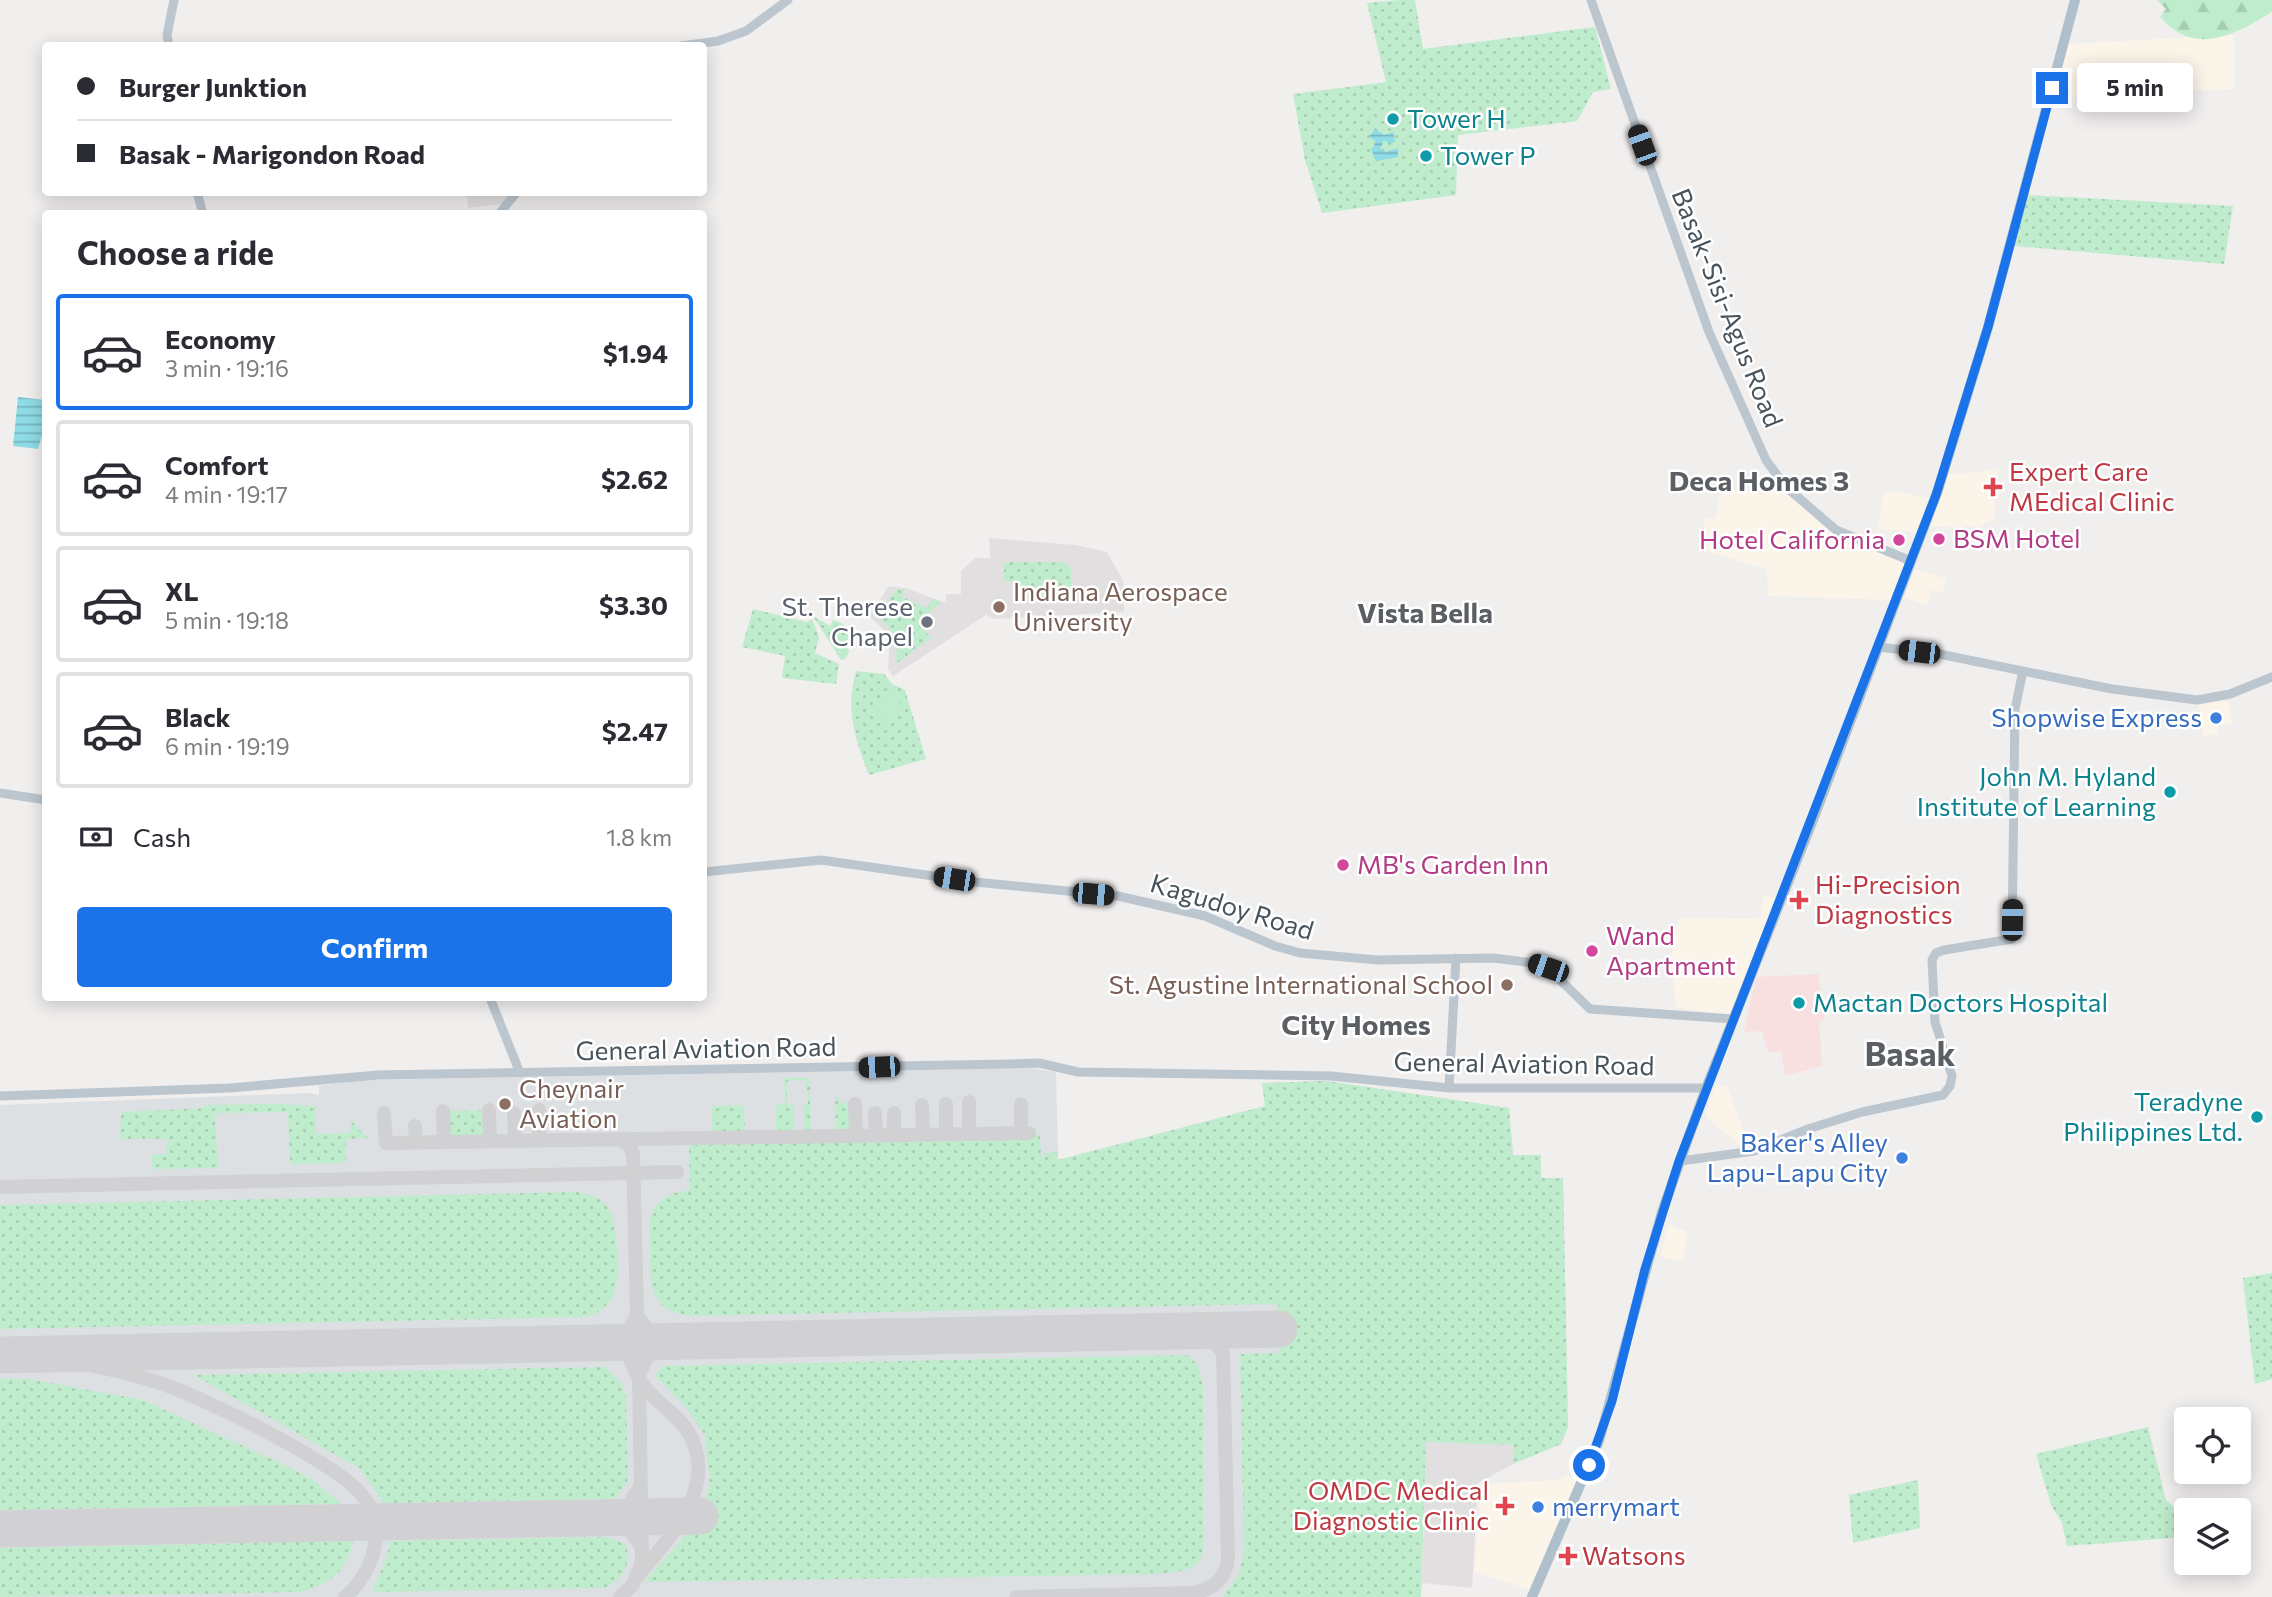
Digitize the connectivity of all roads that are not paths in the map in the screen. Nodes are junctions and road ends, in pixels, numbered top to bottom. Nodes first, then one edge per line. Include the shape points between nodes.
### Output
1 (174, 0) edge
2 (788, 0) edge
3 (1591, 0) edge
4 (2075, 0) edge
5 (168, 42) edge
6 (707, 42) edge
7 (514, 196) edge
8 (502, 210) edge
9 (1911, 561) junction
10 (1878, 647) junction
11 (2023, 671) junction
12 (2272, 677) edge
13 (0, 793) edge
14 (42, 799) edge
15 (707, 872) edge
16 (1456, 958) junction
17 (491, 1001) edge
18 (1732, 1019) junction
19 (520, 1073) junction
20 (1449, 1088) junction
21 (1706, 1088) junction
22 (0, 1097) edge
23 (1679, 1161) junction
24 (1532, 1597) edge

1 - 5 street
2 - 6 street via 746,31
3 - 9 street, Basak-Sisi-Agus Road via 1709,332 1766,460 1785,486 1836,530
4 - 9 main road via 1959,427
7 - 8 street
9 - 10 main road
10 - 11 street
10 - 18 main road
11 - 12 street via 2197,700 2230,694
11 - 23 street via 2015,709 2012,939 1944,950 1933,956 1935,1021 1952,1076 1950,1086 1943,1095 1863,1112 1754,1152
13 - 14 street
15 - 16 street, Kagudoy Road via 821,860 1118,896 1205,916 1300,953 1378,960
16 - 18 street, Kagudoy Road via 1505,959 1548,968 1590,1009
16 - 20 street
17 - 19 street
18 - 21 main road
19 - 20 street, General Aviation Road via 1039,1063 1078,1072 1331,1076
19 - 22 street, General Aviation Road via 378,1075 230,1088
20 - 21 street, General Aviation Road
21 - 23 main road
23 - 24 main road via 1599,1441

